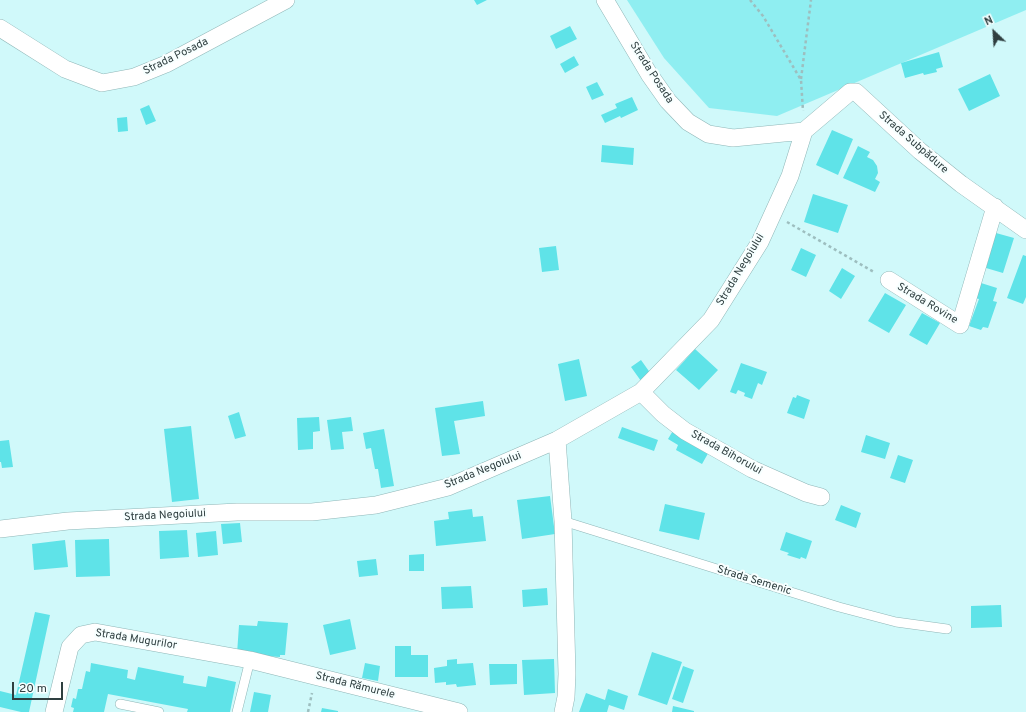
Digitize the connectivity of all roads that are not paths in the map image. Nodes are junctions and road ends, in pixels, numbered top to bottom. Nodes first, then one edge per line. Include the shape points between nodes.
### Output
1 (286, 0) edge
2 (605, 0) edge
3 (0, 28) edge
4 (804, 131) junction
5 (995, 207) junction
6 (1026, 230) edge
7 (889, 280) road end
8 (641, 392) junction
9 (557, 440) junction
10 (821, 497) dead end
11 (564, 521) junction
12 (0, 529) edge
13 (947, 629) dead end
14 (250, 660) junction
15 (120, 704) dead end
16 (54, 712) edge
17 (159, 712) edge
18 (237, 712) edge
19 (459, 712) edge
20 (563, 712) edge

1 - 3 street, Strada Posada via 166,64 134,77 102,83 65,70
2 - 4 street, Strada Posada via 668,102 688,122 708,134 733,138
4 - 5 street, Strada Subpădure via 850,92 856,92 920,151
4 - 8 street, Strada Negoiului via 790,176 760,242 711,320
5 - 6 street, Strada Subpădure
5 - 7 street, Strada Rovine via 960,325
8 - 9 street, Strada Negoiului
8 - 10 street, Strada Bihorului via 685,431 752,470
9 - 11 street
9 - 12 street, Strada Negoiului via 448,487 376,505 312,512 237,512 68,520
11 - 13 lane, Strada Semenic via 839,607 896,622
11 - 20 street via 567,674
14 - 16 street, Strada Mugurilor via 95,632 81,635 70,647
14 - 18 lane
14 - 19 street, Strada Rămurele
15 - 17 lane

